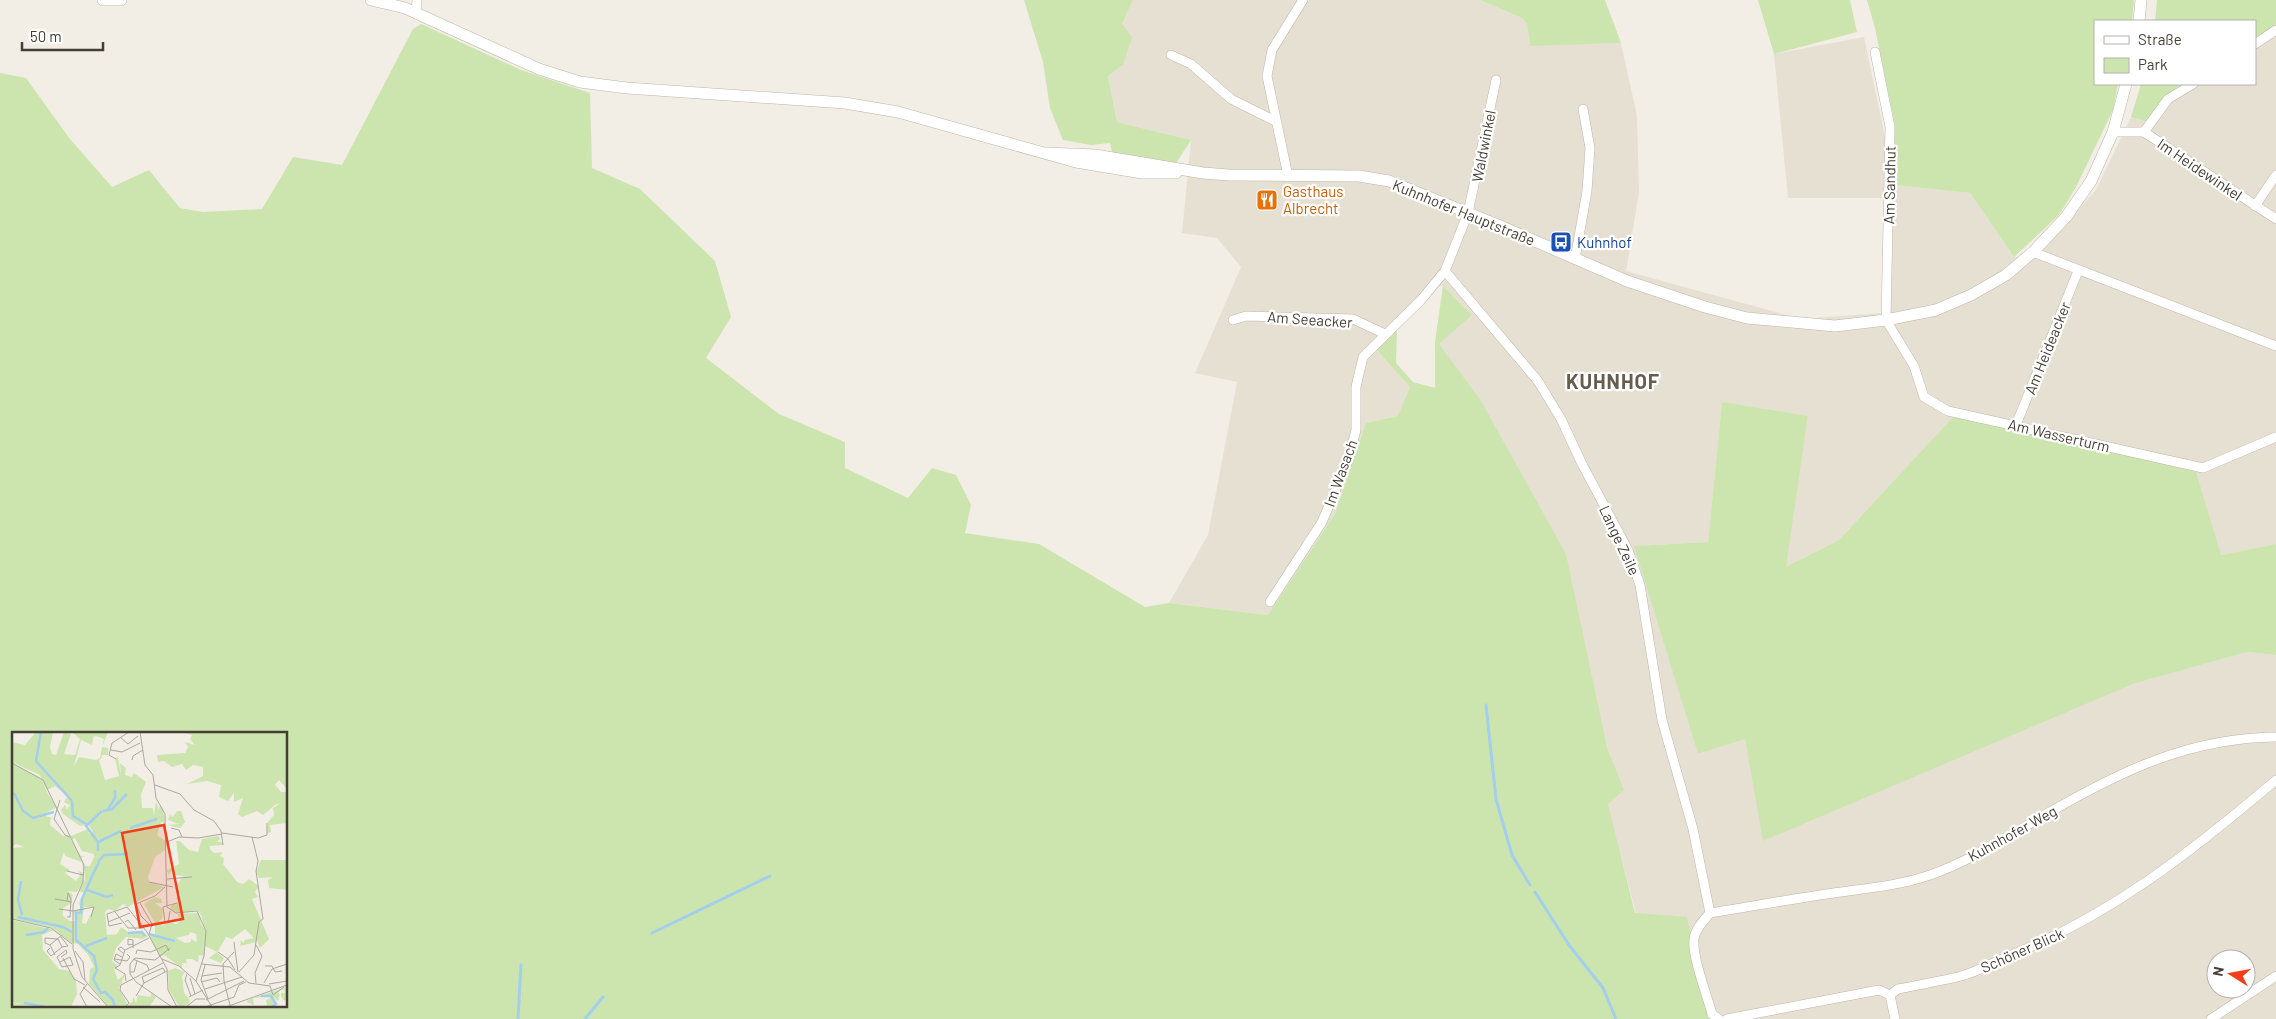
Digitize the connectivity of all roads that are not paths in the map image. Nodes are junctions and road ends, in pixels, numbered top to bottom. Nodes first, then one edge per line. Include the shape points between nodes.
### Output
1 (103, 0) edge
2 (121, 0) edge
3 (371, 0) edge
4 (417, 0) edge
5 (1302, 0) edge
6 (2141, 0) edge
7 (416, 12) junction
8 (2140, 20) edge
9 (2276, 30) edge
10 (2256, 43) edge
11 (1875, 52) dead end
12 (1171, 55) dead end
13 (1496, 80) dead end
14 (2126, 85) edge
15 (2191, 85) edge
16 (1582, 109) dead end
17 (1276, 121) junction
18 (2113, 132) junction
19 (2144, 132) junction
20 (1047, 153) junction
21 (1203, 173) junction
22 (2276, 175) edge
23 (1288, 176) junction
24 (2255, 206) junction
25 (1468, 213) junction
26 (2276, 219) edge
27 (2033, 252) junction
28 (1575, 259) junction
29 (1445, 271) junction
30 (2078, 271) junction
31 (1233, 320) dead end
32 (1886, 320) junction
33 (1385, 334) junction
34 (2276, 346) edge
35 (2016, 426) junction
36 (2276, 437) edge
37 (1270, 602) dead end
38 (2276, 737) edge
39 (2276, 780) edge
40 (1710, 913) junction
41 (2276, 976) edge
42 (1890, 994) junction
43 (1719, 1019) edge
44 (1727, 1019) edge
45 (1895, 1019) edge
46 (2210, 1019) edge

1 - 2 street
3 - 7 street
4 - 7 street
5 - 17 street via 1272,50 1267,76
6 - 8 street
7 - 20 street via 539,69 580,82 844,103 898,112
9 - 10 street
11 - 32 street, Am Sandhut via 1890,127
12 - 17 street via 1191,64 1231,99
13 - 25 street, Waldwinkel
14 - 18 street, Kuhnhofer Hauptstraße
15 - 19 street, Im Heidewinkel via 2168,99
16 - 28 street via 1590,148 1587,191
17 - 23 street
18 - 19 street, Im Heidewinkel
18 - 27 street, Kuhnhofer Hauptstraße via 2091,181 2066,217
19 - 24 street, Im Heidewinkel
20 - 21 street, Kuhnhofer Hauptstraße via 1118,158
20 - 21 street via 1076,162 1134,172
21 - 23 street, Kuhnhofer Hauptstraße
22 - 24 street, Im Heidewinkel
23 - 25 street, Kuhnhofer Hauptstraße via 1360,176 1390,181
24 - 26 street, Im Heidewinkel
25 - 28 street, Kuhnhofer Hauptstraße
25 - 29 street
27 - 30 street
27 - 32 street, Kuhnhofer Hauptstraße via 2006,275 1971,295 1936,310
28 - 32 street, Kuhnhofer Hauptstraße via 1627,282 1747,318 1835,326
29 - 33 street, Im Wasach via 1421,300
29 - 40 street, Lange Zeile via 1538,382 1561,419 1628,550 1640,585 1662,720 1693,829
30 - 34 street
30 - 35 street, Am Heideacker
31 - 33 street, Am Seeacker via 1246,316 1353,319
32 - 35 street, Am Wasserturm via 1914,366 1924,397 1948,411
33 - 37 street, Im Wasach via 1363,357 1356,387 1356,430 1348,461 1326,513
35 - 36 street, Am Wasserturm via 2203,468
38 - 40 street, Kuhnhofer Weg via 2247,737 2202,744 2160,757 2102,783 1981,853 1929,875 1873,889
39 - 42 street, Schöner Blick via 2199,845 2117,902 2019,953 1962,976 1898,989
40 - 43 street via 1694,937 1695,950 1712,1014
41 - 46 street
42 - 44 street, Schöner Blick via 1879,990
42 - 45 street

